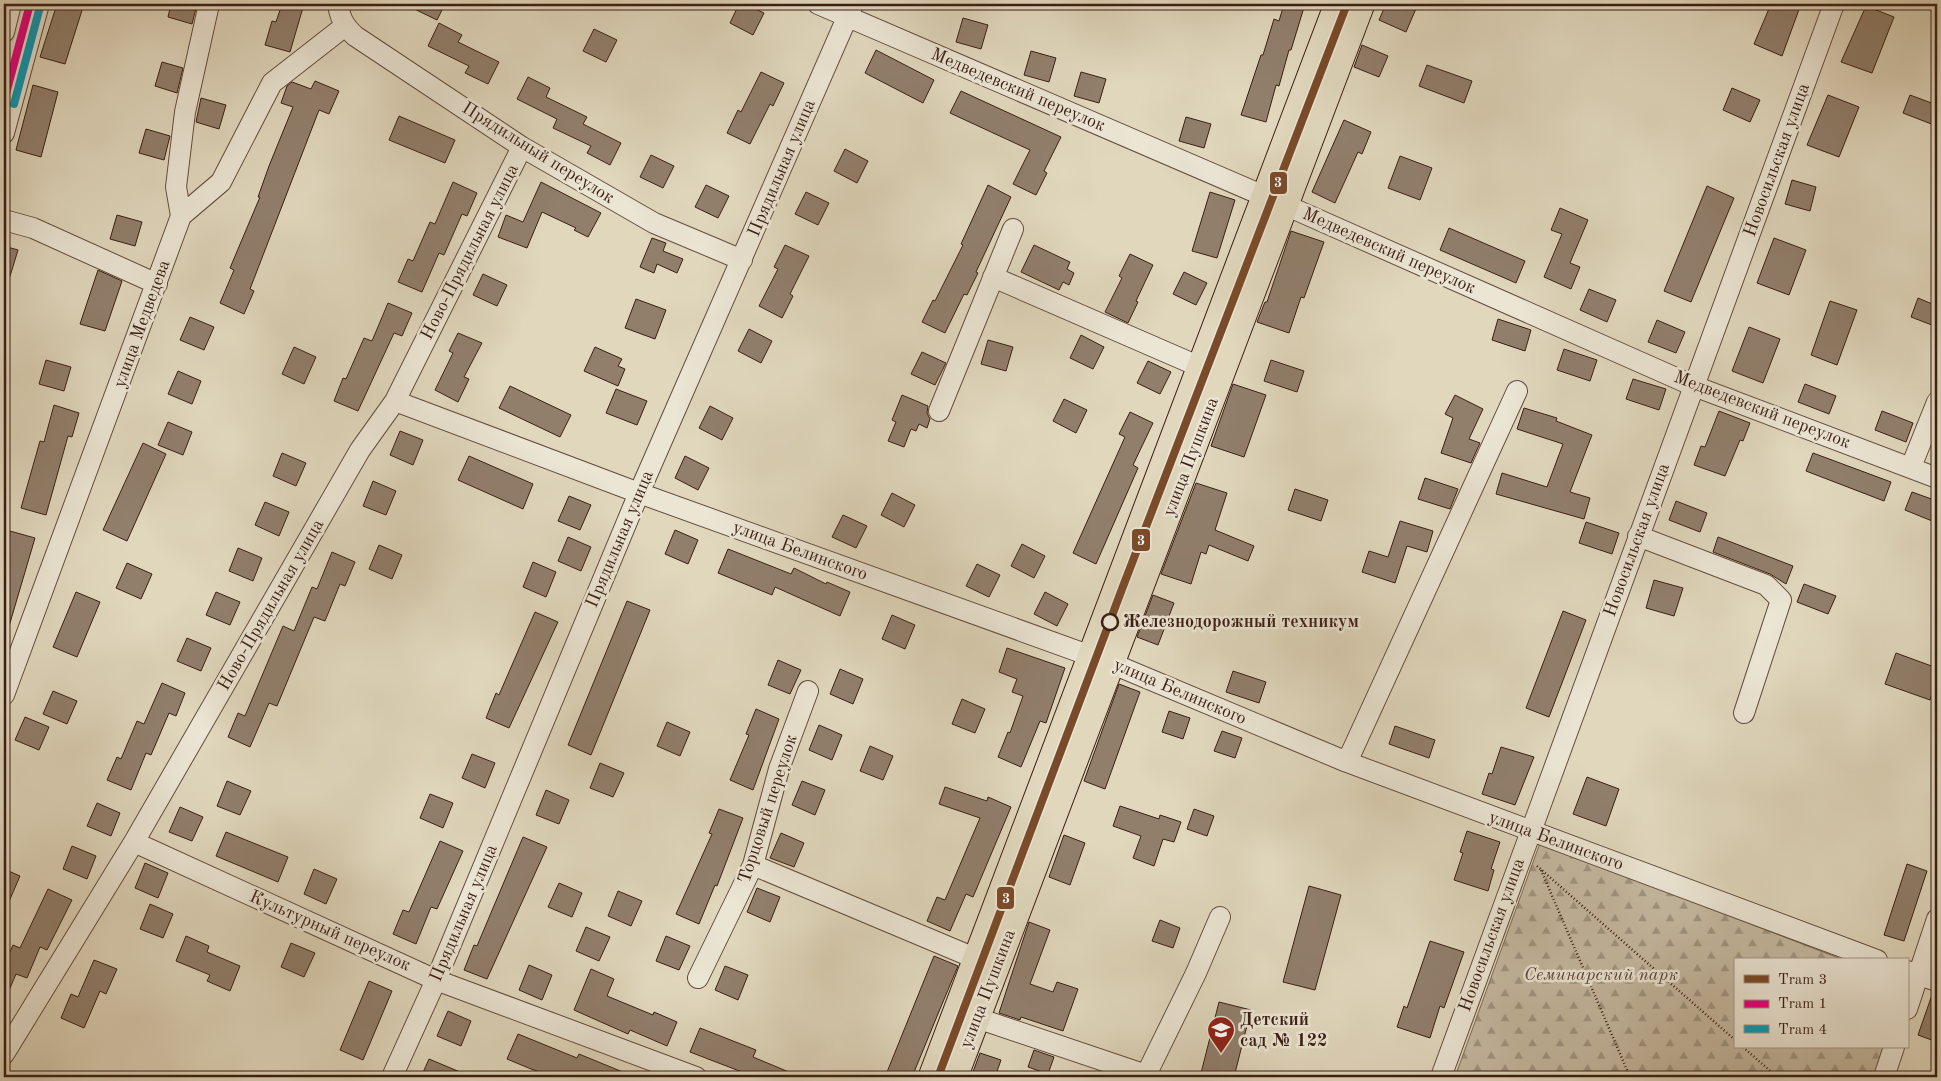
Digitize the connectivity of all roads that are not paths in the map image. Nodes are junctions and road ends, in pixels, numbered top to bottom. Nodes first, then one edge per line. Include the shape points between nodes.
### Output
1 (11, 4) edge
2 (39, 4) edge
3 (209, 4) edge
4 (338, 4) edge
5 (818, 4) edge
6 (1337, 4) edge
7 (1362, 4) edge
8 (1834, 4) edge
9 (851, 10) edge
10 (345, 26) junction
11 (4, 32) edge
12 (4, 134) edge
13 (522, 147) junction
14 (1263, 195) junction
15 (1285, 205) junction
16 (181, 216) junction
17 (4, 220) edge
18 (1013, 229) dead end
19 (742, 260) junction
20 (993, 277) junction
21 (157, 284) junction
22 (1198, 366) junction
23 (1694, 386) junction
24 (1517, 391) dead end
25 (395, 401) junction
26 (1937, 402) edge
27 (939, 411) dead end
28 (1910, 467) junction
29 (1937, 478) edge
30 (639, 493) junction
31 (1638, 536) junction
32 (1102, 660) junction
33 (8, 668) edge
34 (808, 692) dead end
35 (4, 695) edge
36 (1744, 713) dead end
37 (1347, 762) junction
38 (1530, 832) junction
39 (134, 842) junction
40 (753, 865) junction
41 (1220, 917) dead end
42 (1937, 919) edge
43 (977, 958) junction
44 (1872, 958) edge
45 (1921, 976) edge
46 (698, 978) dead end
47 (436, 980) junction
48 (1908, 1007) edge
49 (977, 1018) junction
50 (1894, 1048) edge
51 (4, 1054) edge
52 (392, 1077) edge
53 (696, 1077) edge
54 (931, 1077) edge
55 (955, 1077) edge
56 (1441, 1077) edge
57 (1884, 1077) edge

1 - 11 street
2 - 12 street
3 - 16 street via 185,112 176,187
4 - 10 street
5 - 9 street, Медведевский переулок
6 - 14 main road, улица Пушкина
7 - 15 main road, улица Пушкина
8 - 23 street, Новосильская улица
9 - 14 street, Медведевский переулок
9 - 19 street, Прядильная улица
10 - 13 street, Прядильный переулок via 355,36
10 - 16 street via 272,83 221,182
13 - 19 street, Прядильный переулок via 654,223
13 - 25 street, Ново-Прядильная улица
14 - 15 street, Медведевский переулок
14 - 22 main road, улица Пушкина
15 - 23 street, Медведевский переулок
15 - 32 main road, улица Пушкина
16 - 21 street, улица Медведева
17 - 21 street via 33,228
18 - 20 street
19 - 30 street, Прядильная улица
20 - 22 street
20 - 27 street
21 - 33 street, улица Медведева
22 - 32 main road, улица Пушкина
23 - 28 street, Медведевский переулок
23 - 31 street, Новосильская улица
24 - 37 street
25 - 30 street, улица Белинского
25 - 39 street, Ново-Прядильная улица via 360,450
26 - 28 street
28 - 29 street, Медведевский переулок
30 - 32 street, улица Белинского
30 - 47 street, Прядильная улица
31 - 36 street via 1766,585 1781,600
31 - 38 street, Новосильская улица
32 - 37 street, улица Белинского
32 - 43 main road, улица Пушкина
32 - 49 main road, улица Пушкина
33 - 35 street, улица Медведева
34 - 40 street, Торцовый переулок via 779,769
37 - 38 street, улица Белинского
38 - 44 street, улица Белинского
38 - 56 street, Новосильская улица
39 - 47 street, Культурный переулок
39 - 51 street, Ново-Прядильная улица
40 - 43 street
40 - 46 street, Торцовый переулок
41 - 49 street via 1146,1075
42 - 45 street
43 - 54 main road, улица Пушкина
45 - 48 street
47 - 52 street, Прядильная улица
47 - 53 street, Культурный переулок
49 - 55 main road, улица Пушкина
50 - 57 street

